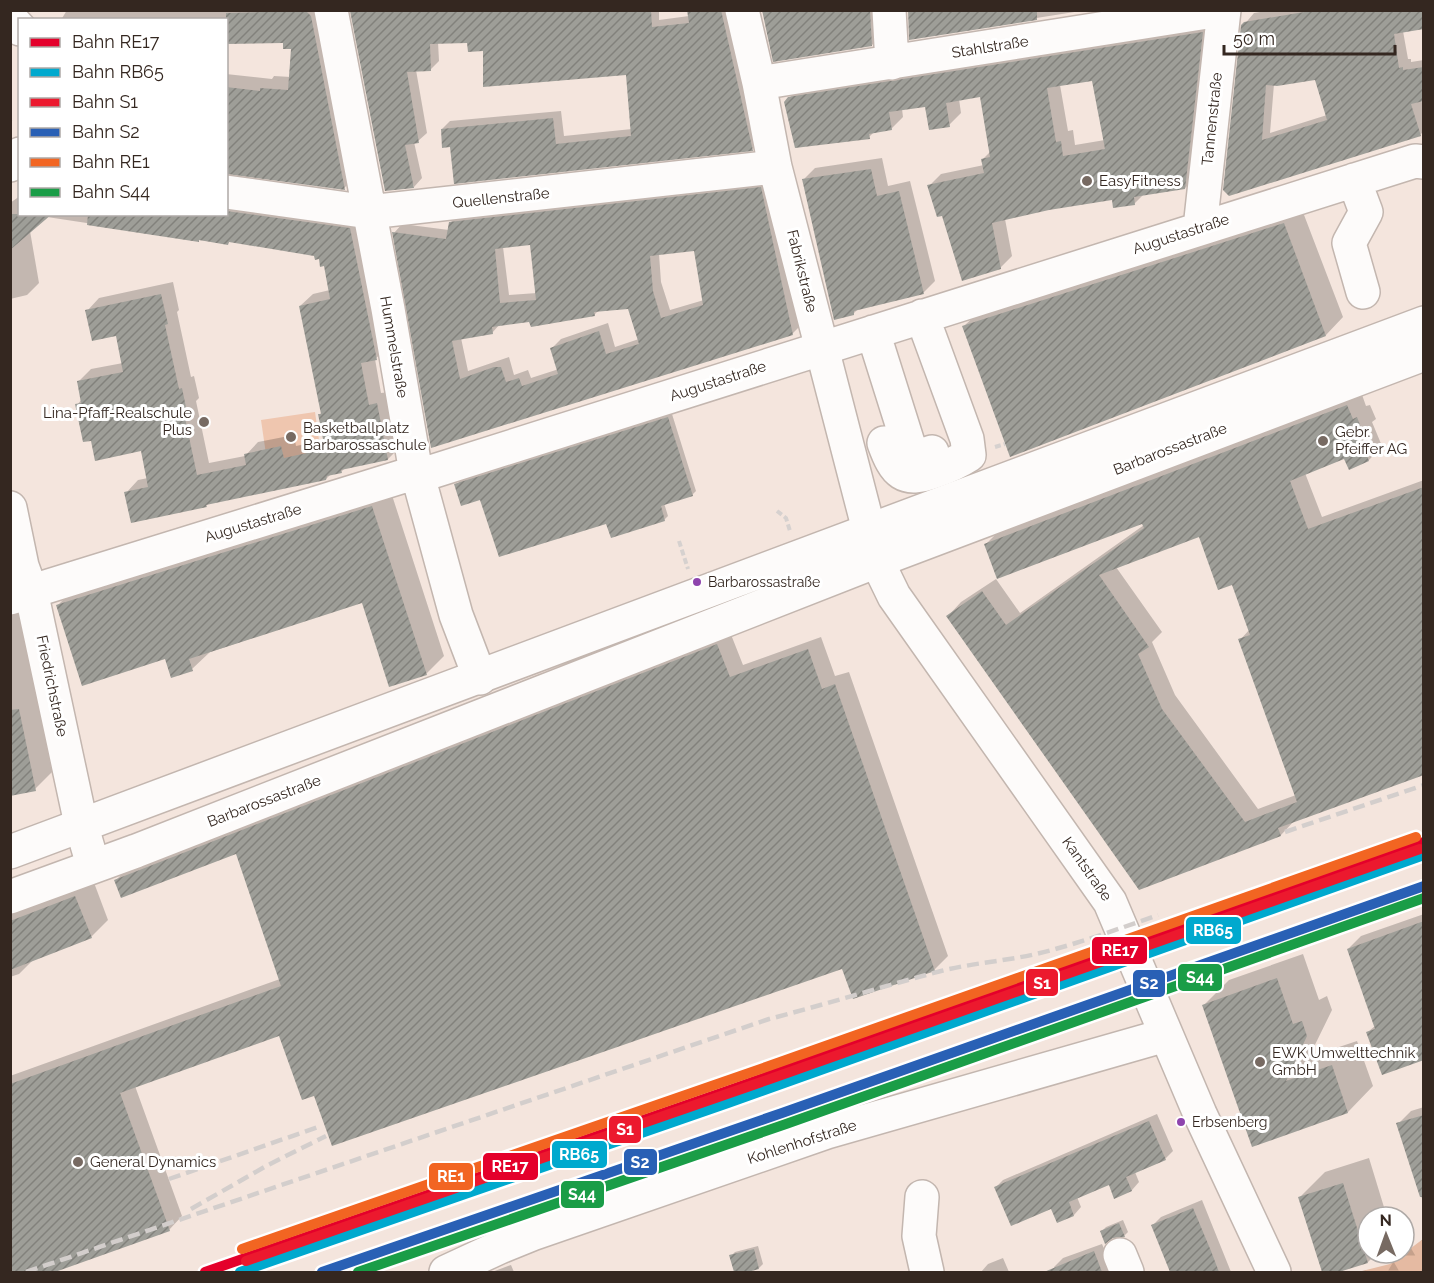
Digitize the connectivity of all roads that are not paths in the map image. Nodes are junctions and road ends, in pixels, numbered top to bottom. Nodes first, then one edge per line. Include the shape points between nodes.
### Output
1 (331, 10) edge
2 (741, 10) edge
3 (888, 10) edge
4 (1222, 10) edge
5 (1076, 22) edge
6 (892, 63) junction
7 (759, 83) junction
8 (1424, 162) edge
9 (776, 167) junction
10 (1354, 180) junction
11 (228, 192) edge
12 (369, 212) junction
13 (1200, 228) junction
14 (1363, 292) dead end
15 (922, 316) junction
16 (1424, 323) edge
17 (873, 332) junction
18 (821, 347) junction
19 (1424, 354) edge
20 (967, 439) junction
21 (884, 443) dead end
22 (417, 474) junction
23 (10, 508) edge
24 (869, 529) junction
25 (878, 561) junction
26 (21, 595) edge
27 (480, 678) junction
28 (81, 824) junction
29 (10, 852) edge
30 (93, 865) junction
31 (10, 897) edge
32 (1166, 1035) junction
33 (922, 1197) dead end
34 (446, 1272) edge
35 (927, 1272) edge
36 (1274, 1272) edge

1 - 12 street, Hummelstraße
2 - 7 street, Fabrikstraße
3 - 6 street
4 - 5 street, Stahlstraße
4 - 13 street, Tannenstraße
5 - 6 street, Stahlstraße
6 - 7 street, Stahlstraße
7 - 9 street, Fabrikstraße
8 - 10 street, Augustastraße via 1415,161
9 - 12 street, Quellenstraße
9 - 18 street, Fabrikstraße
10 - 13 street, Augustastraße
10 - 14 street via 1366,212 1349,243
11 - 12 street, Quellenstraße
12 - 22 street, Hummelstraße
13 - 15 street, Augustastraße
15 - 17 street, Augustastraße
15 - 20 street
16 - 24 street, Barbarossastraße
17 - 18 street, Augustastraße
17 - 20 street via 913,459
18 - 22 street, Augustastraße
18 - 24 street, Fabrikstraße
19 - 25 street, Barbarossastraße
20 - 21 street via 969,454 957,463 918,477 897,469
22 - 26 street, Augustastraße
22 - 27 street, Hummelstraße via 456,615
23 - 26 street, Friedrichstraße via 22,566
24 - 25 street, Kantstraße
24 - 27 street, Barbarossastraße
25 - 30 street, Barbarossastraße
25 - 32 street, Kantstraße via 894,596 1110,902
26 - 28 street, Friedrichstraße
27 - 28 street, Barbarossastraße
28 - 29 street, Barbarossastraße
28 - 30 street, Friedrichstraße
30 - 31 street, Barbarossastraße
32 - 34 street, Kohlenhofstraße via 827,1132 532,1234
32 - 36 street, Kantstraße
33 - 35 street via 919,1236

